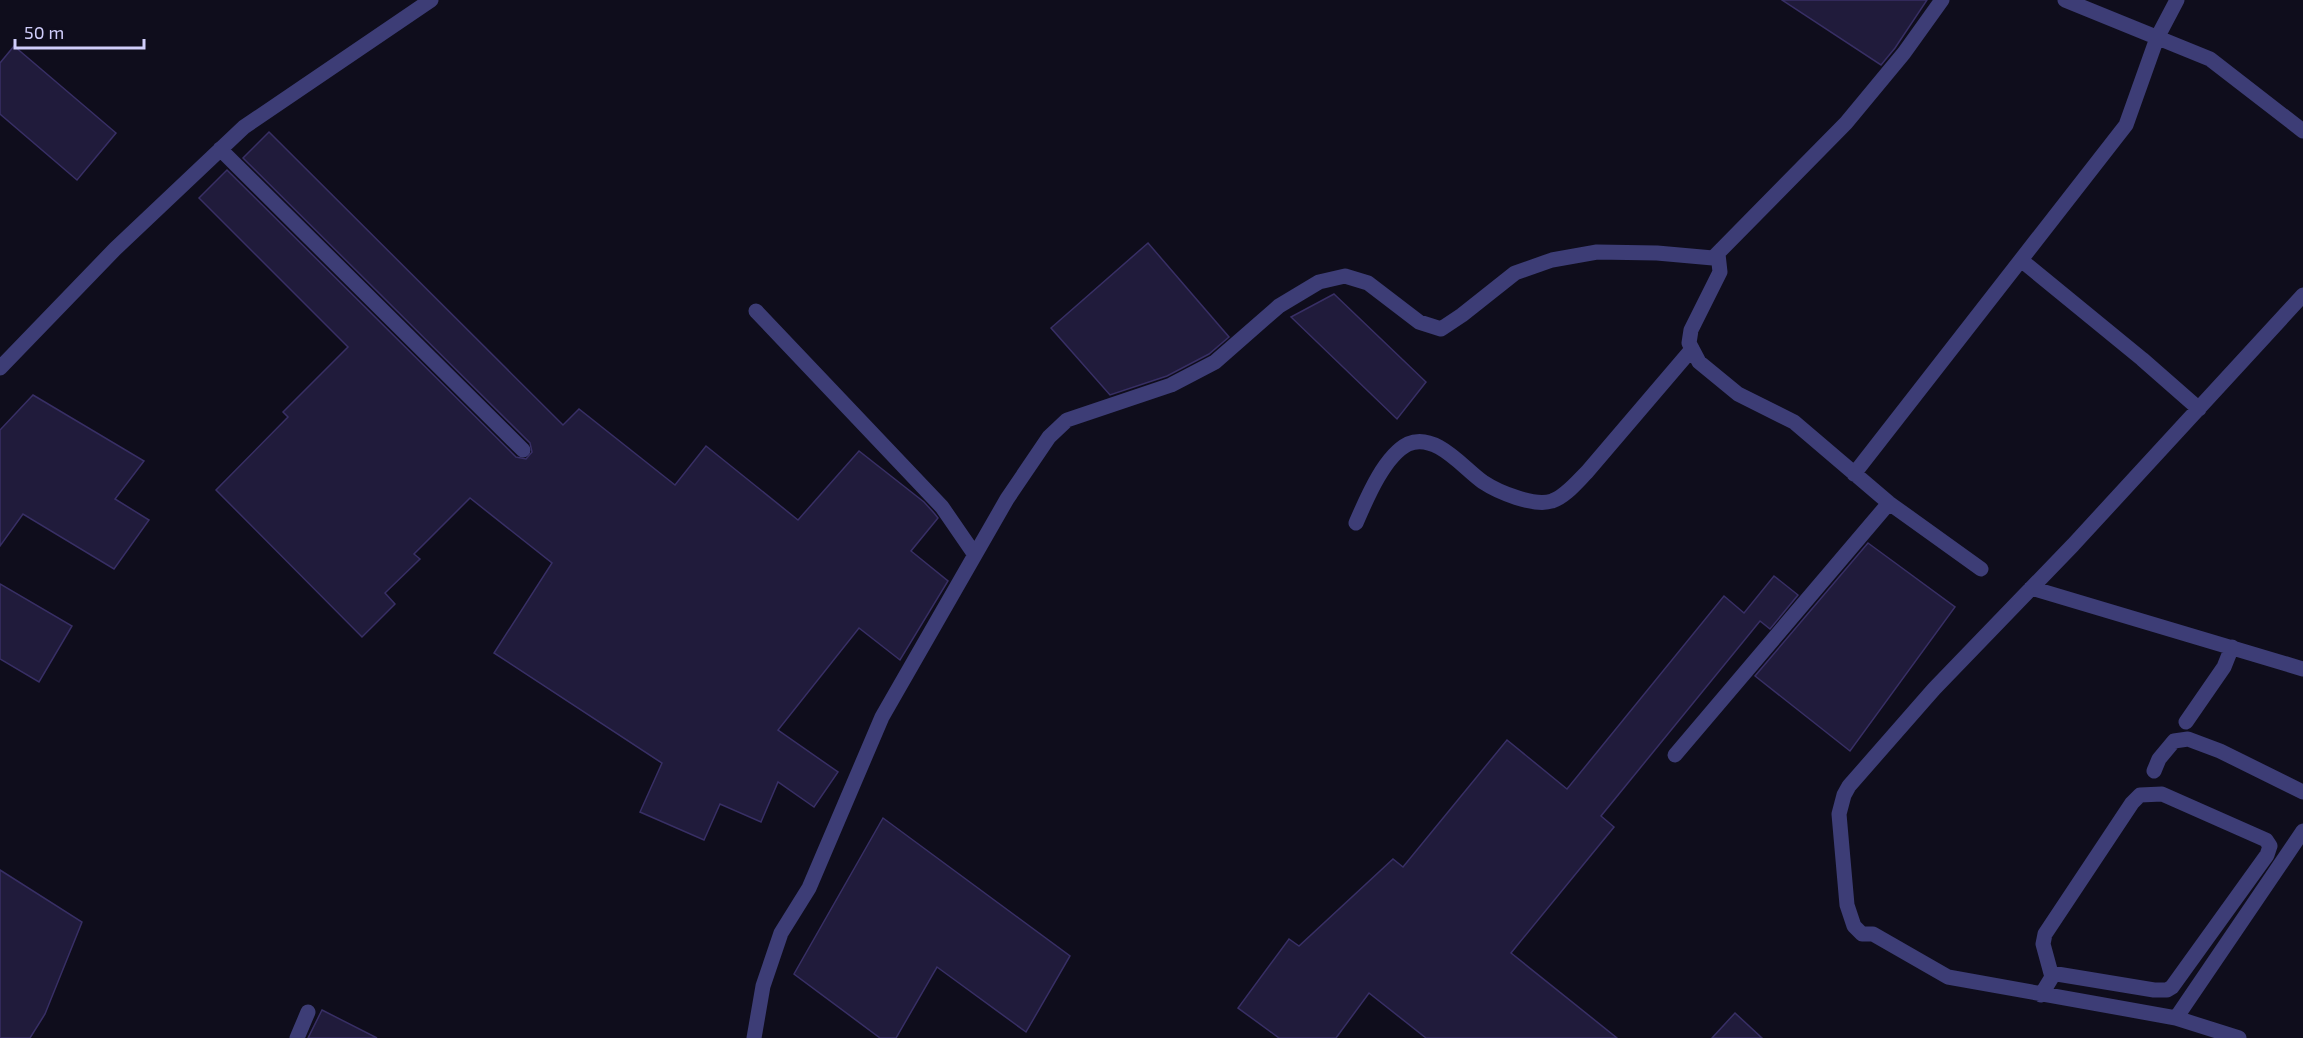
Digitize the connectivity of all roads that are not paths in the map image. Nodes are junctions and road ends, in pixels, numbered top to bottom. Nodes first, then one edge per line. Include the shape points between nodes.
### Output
1 (431, 0) edge
2 (1942, 0) edge
3 (2065, 0) edge
4 (2177, 0) edge
5 (2157, 38) junction
6 (2303, 131) edge
7 (220, 149) junction
8 (1718, 254) junction
9 (2020, 260) junction
10 (2303, 295) edge
11 (756, 311) dead end
12 (1692, 349) junction
13 (0, 368) edge
14 (2199, 409) junction
15 (523, 450) dead end
16 (1854, 474) junction
17 (1889, 503) junction
18 (1356, 523) dead end
19 (975, 555) junction
20 (1981, 569) dead end
21 (2031, 588) junction
22 (2232, 647) junction
23 (2303, 669) edge
24 (2186, 722) dead end
25 (1675, 755) dead end
26 (2154, 771) dead end
27 (2303, 792) edge
28 (2303, 831) edge
29 (2051, 973) junction
30 (2041, 995) junction
31 (308, 1012) dead end
32 (2176, 1018) junction
33 (297, 1038) edge
34 (754, 1038) edge
35 (2239, 1038) edge

1 - 7 street via 244,127
2 - 8 street via 1846,123
3 - 5 street
4 - 5 street
5 - 6 street via 2210,59
5 - 9 street via 2126,125
7 - 13 street via 114,249
7 - 15 street
8 - 12 street via 1719,272 1691,330
8 - 19 street via 1713,258 1598,252 1552,260 1515,273 1441,329 1419,322 1368,283 1345,276 1319,282 1279,306 1215,362 1171,385 1067,420 1049,437
9 - 14 street
9 - 16 street
10 - 14 street
11 - 19 street via 942,507
12 - 16 street via 1699,362 1738,394 1794,422
12 - 18 street via 1587,472 1554,501 1519,499 1484,483 1440,448 1418,442 1407,445 1391,461 1375,482
14 - 21 street
16 - 17 street
17 - 20 street
17 - 25 street
19 - 34 street via 882,717 809,888 782,933 763,986
21 - 22 street
21 - 30 street via 1869,762 1849,786 1839,814 1847,905 1854,926 1862,934 1873,934 1948,977
22 - 23 street
22 - 24 street via 2224,667
26 - 27 street via 2174,741 2188,739
28 - 32 street
29 - 29 street via 2043,944 2045,934 2140,795 2163,794 2266,840 2270,846 2167,990
29 - 30 street
30 - 32 street
31 - 33 street
32 - 35 street

